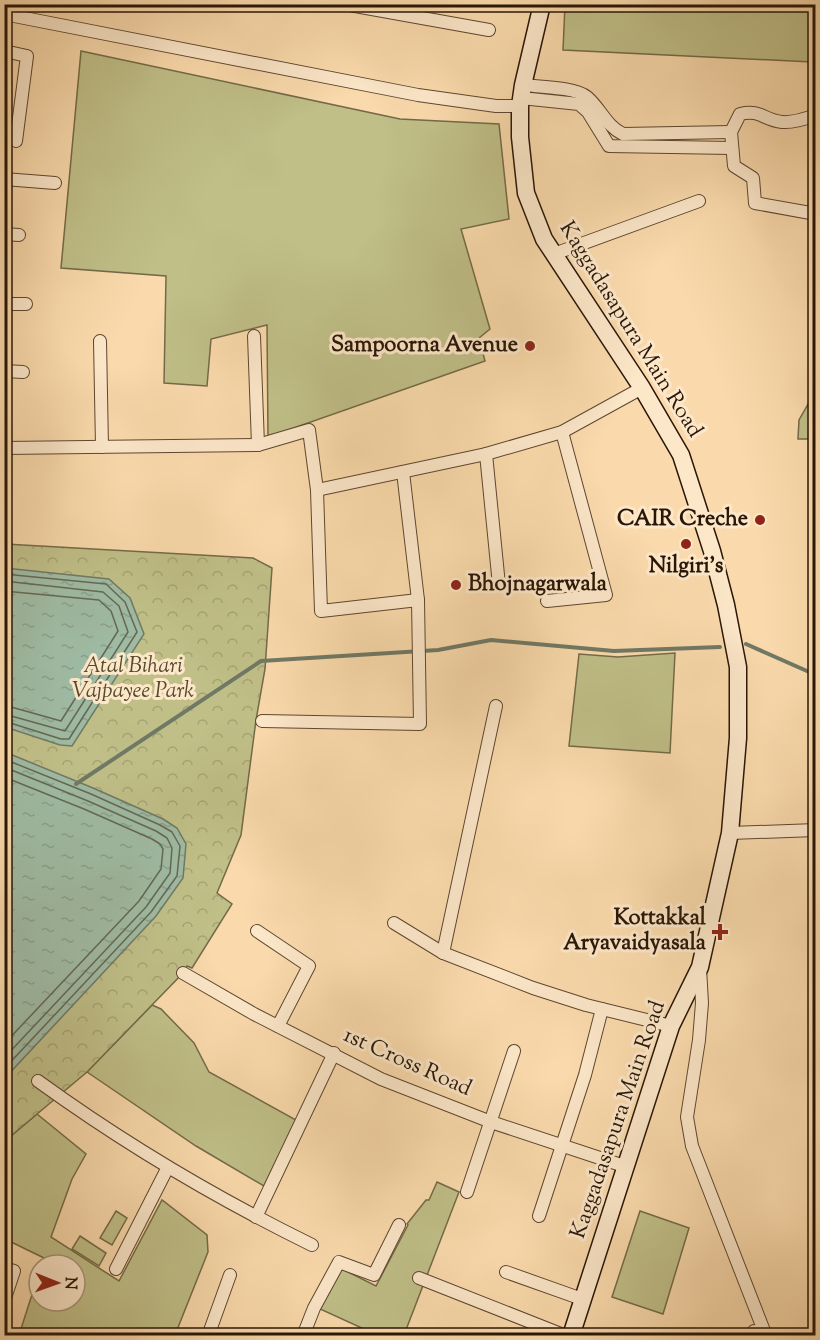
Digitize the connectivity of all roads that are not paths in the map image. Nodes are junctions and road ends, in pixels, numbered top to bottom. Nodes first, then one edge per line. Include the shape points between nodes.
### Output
1 (344, 4) edge
2 (542, 4) edge
3 (411, 10) edge
4 (4, 14) edge
5 (489, 30) dead end
6 (4, 51) edge
7 (521, 96) junction
8 (816, 115) edge
9 (731, 132) junction
10 (16, 141) dead end
11 (732, 148) junction
12 (4, 179) edge
13 (55, 183) dead end
14 (699, 201) dead end
15 (816, 214) edge
16 (4, 234) edge
17 (20, 235) dead end
18 (554, 254) junction
19 (4, 304) edge
20 (26, 304) dead end
21 (254, 336) dead end
22 (100, 341) dead end
23 (4, 371) edge
24 (23, 372) dead end
25 (642, 388) junction
26 (562, 432) junction
27 (258, 445) junction
28 (102, 447) junction
29 (4, 448) edge
30 (486, 454) junction
31 (403, 472) junction
32 (317, 490) junction
33 (499, 585) dead end
34 (418, 600) junction
35 (547, 601) dead end
36 (496, 706) dead end
37 (262, 721) dead end
38 (816, 830) edge
39 (730, 833) junction
40 (394, 923) dead end
41 (257, 932) dead end
42 (443, 953) junction
43 (700, 967) junction
44 (183, 973) dead end
45 (602, 1009) junction
46 (278, 1026) junction
47 (671, 1026) junction
48 (514, 1052) dead end
49 (334, 1053) junction
50 (38, 1081) dead end
51 (490, 1122) junction
52 (562, 1146) junction
53 (624, 1166) junction
54 (168, 1167) junction
55 (468, 1192) dead end
56 (539, 1216) dead end
57 (256, 1217) junction
58 (399, 1225) dead end
59 (312, 1245) dead end
60 (4, 1268) edge
61 (116, 1269) dead end
62 (506, 1272) dead end
63 (230, 1275) dead end
64 (419, 1278) dead end
65 (582, 1299) junction
66 (4, 1300) edge
67 (758, 1334) edge
68 (208, 1335) edge
69 (303, 1335) edge
70 (568, 1335) edge

1 - 3 street
2 - 7 main road, Kaggadasapura Main Road
3 - 5 street
4 - 7 street via 418,95 496,106
6 - 10 street via 27,56
7 - 9 street via 567,90 587,97 614,130 623,134
7 - 11 street via 579,104 609,146
7 - 18 main road, Kaggadasapura Main Road via 520,137 526,193
8 - 9 street via 780,122 752,111 740,114
9 - 11 street
11 - 15 street via 734,166 753,178 755,203
12 - 13 street
14 - 18 street
16 - 17 street
18 - 25 main road, Kaggadasapura Main Road
19 - 20 street
21 - 27 street
22 - 28 street
23 - 24 street
25 - 26 street
25 - 39 main road, Kaggadasapura Main Road via 681,455 726,605 738,667 738,738
26 - 30 street
26 - 35 street via 606,595
27 - 28 street
27 - 32 street via 309,430
28 - 29 street
30 - 31 street
30 - 33 street
31 - 32 street
31 - 34 street
32 - 34 street via 321,611
34 - 37 street via 420,724
36 - 42 street
38 - 39 street
39 - 43 main road, Kaggadasapura Main Road
40 - 42 street
41 - 46 street via 309,966
42 - 45 street via 533,988
43 - 47 main road, Kaggadasapura Main Road
43 - 67 street via 699,1040 687,1118 692,1146
44 - 46 street, 1st Cross Road
45 - 47 street
45 - 52 street
46 - 49 street, 1st Cross Road
47 - 53 main road, Kaggadasapura Main Road
48 - 51 street
49 - 51 street, 1st Cross Road via 381,1079
49 - 57 street
50 - 54 street
51 - 52 street, 1st Cross Road
51 - 55 street
52 - 53 street, 1st Cross Road
52 - 56 street
53 - 65 main road, Kaggadasapura Main Road
54 - 57 street
54 - 61 street
57 - 59 street
58 - 69 street via 374,1275 339,1262
60 - 66 street via 14,1271
62 - 65 street
63 - 68 street
64 - 70 street
65 - 70 main road, Kaggadasapura Main Road

